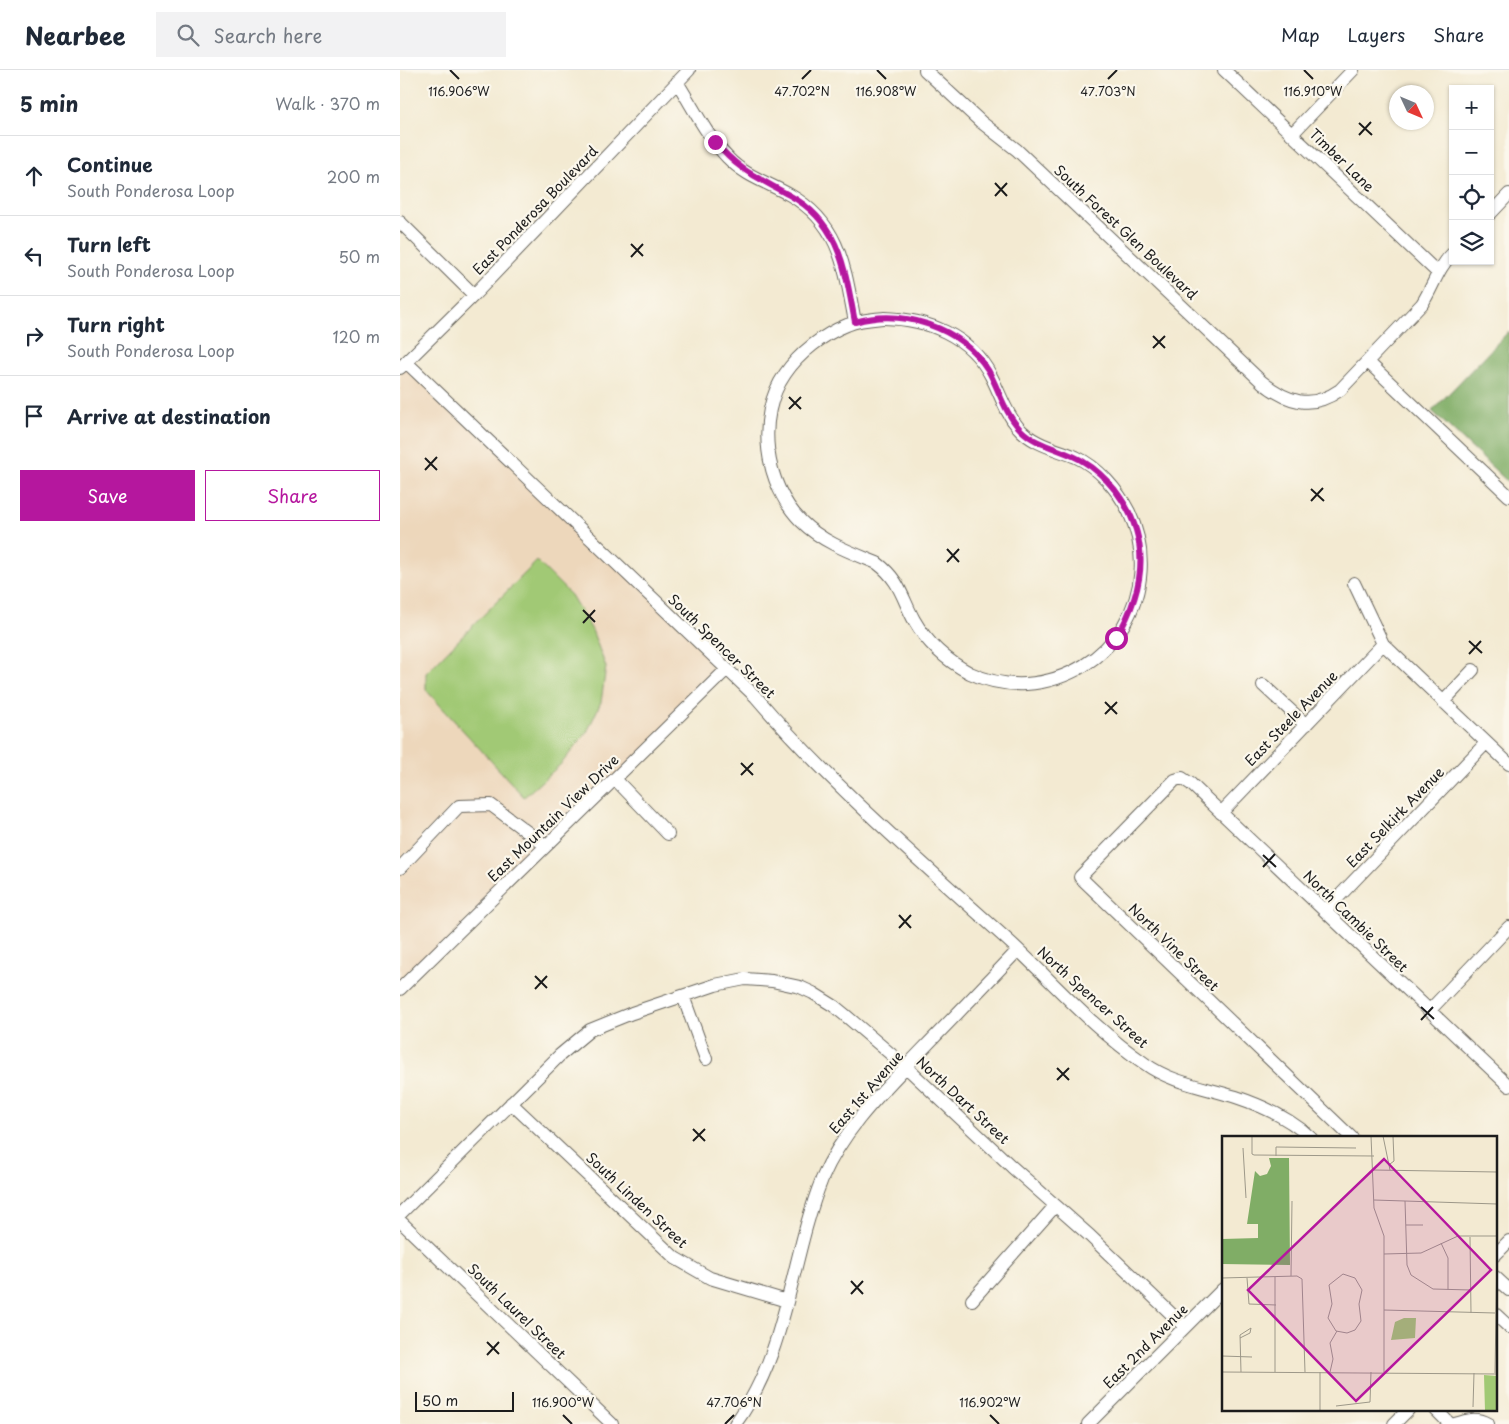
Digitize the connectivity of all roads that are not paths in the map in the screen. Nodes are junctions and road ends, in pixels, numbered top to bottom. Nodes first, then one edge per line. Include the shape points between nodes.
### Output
1 (688, 70) edge
2 (925, 70) edge
3 (1224, 70) edge
4 (1353, 70) edge
5 (677, 82) junction
6 (1292, 134) junction
7 (1509, 194) edge
8 (1494, 210) edge
9 (400, 222) edge
10 (1449, 258) edge
11 (1438, 273) junction
12 (474, 295) junction
13 (855, 322) junction
14 (1368, 362) junction
15 (403, 365) edge
16 (1509, 496) edge
17 (1354, 583) dead end
18 (1383, 644) junction
19 (727, 669) junction
20 (1473, 670) dead end
21 (1263, 685) dead end
22 (1443, 702) junction
23 (1306, 725) junction
24 (1486, 743) junction
25 (1509, 764) edge
26 (1182, 778) joint
27 (615, 779) junction
28 (1221, 812) junction
29 (668, 834) dead end
30 (546, 846) junction
31 (400, 868) edge
32 (1325, 911) junction
33 (1509, 926) edge
34 (1018, 950) junction
35 (400, 988) edge
36 (683, 996) junction
37 (1429, 1010) junction
38 (706, 1059) dead end
39 (906, 1067) junction
40 (1509, 1086) edge
41 (511, 1103) junction
42 (1308, 1136) edge
43 (1350, 1136) edge
44 (1054, 1206) junction
45 (400, 1214) edge
46 (400, 1221) edge
47 (1509, 1241) edge
48 (1496, 1254) edge
49 (1496, 1277) edge
50 (1509, 1290) edge
51 (1222, 1291) edge
52 (972, 1300) dead end
53 (787, 1301) junction
54 (1185, 1327) junction
55 (1406, 1412) edge
56 (1438, 1412) edge
57 (612, 1424) edge
58 (735, 1424) edge
59 (1088, 1424) edge
60 (1394, 1424) edge
61 (1450, 1424) edge
62 (1454, 1424) edge
63 (1488, 1424) edge

1 - 5 street, East Ponderosa Boulevard
2 - 14 street, South Forest Glen Boulevard via 981,122 1018,150 1262,382 1283,397 1312,402 1326,399 1340,390
3 - 6 street, Timber Lane
4 - 6 street
5 - 12 street, East Ponderosa Boulevard
5 - 13 street via 728,158 754,177 809,208 826,227 843,261
6 - 11 street, Timber Lane
7 - 8 street
9 - 12 street
10 - 11 street
11 - 14 street via 1422,304
12 - 15 street, East Ponderosa Boulevard
13 - 13 street via 815,343 791,365 773,400 768,422 768,451 772,473 790,508 825,540 883,568 899,586 928,641 955,665 971,674 1006,683 1039,683 1087,664 1116,638 1127,620 1140,581 1140,544 1120,497 1087,463 1040,443 1018,427 1007,412 986,368 970,349 949,333 918,321 895,318
14 - 16 street
15 - 19 street, South Spencer Street
17 - 18 street
18 - 22 street
18 - 23 street, East Steele Avenue
19 - 27 street, East Mountain View Drive
19 - 34 street, South Spencer Street via 792,739
20 - 22 street
21 - 23 street
22 - 24 street
23 - 28 street, East Steele Avenue
24 - 25 street
24 - 32 street, East Selkirk Avenue
26 - 28 street, North Cambie Street
26 - 43 street, North Vine Street via 1169,784 1080,877
27 - 29 street
27 - 30 street, East Mountain View Drive
28 - 32 street, North Cambie Street
30 - 31 street via 491,805 459,806
30 - 35 street, East Mountain View Drive
32 - 37 street, North Cambie Street
33 - 37 street
34 - 39 street, East 1st Avenue
34 - 42 street, North Spencer Street via 1114,1040 1146,1065 1181,1082 1234,1096 1269,1110
36 - 38 street
36 - 39 street, North Dart Street via 745,979 772,980 800,987 834,1006
36 - 41 street, North Dart Street via 590,1030
37 - 40 street, North Cambie Street
39 - 44 street, North Dart Street
39 - 53 street, East 1st Avenue via 854,1124 836,1150 816,1198
41 - 45 street, North Dart Street
41 - 53 street, South Linden Street via 675,1258 710,1278
44 - 52 street
44 - 54 street, North Dart Street
46 - 57 street, South Laurel Street
47 - 48 street
49 - 50 street
51 - 54 street, East 2nd Avenue
53 - 58 street, East 1st Avenue via 762,1377
54 - 59 street, East 2nd Avenue
55 - 60 street
56 - 61 street
62 - 63 street via 1478,1419

